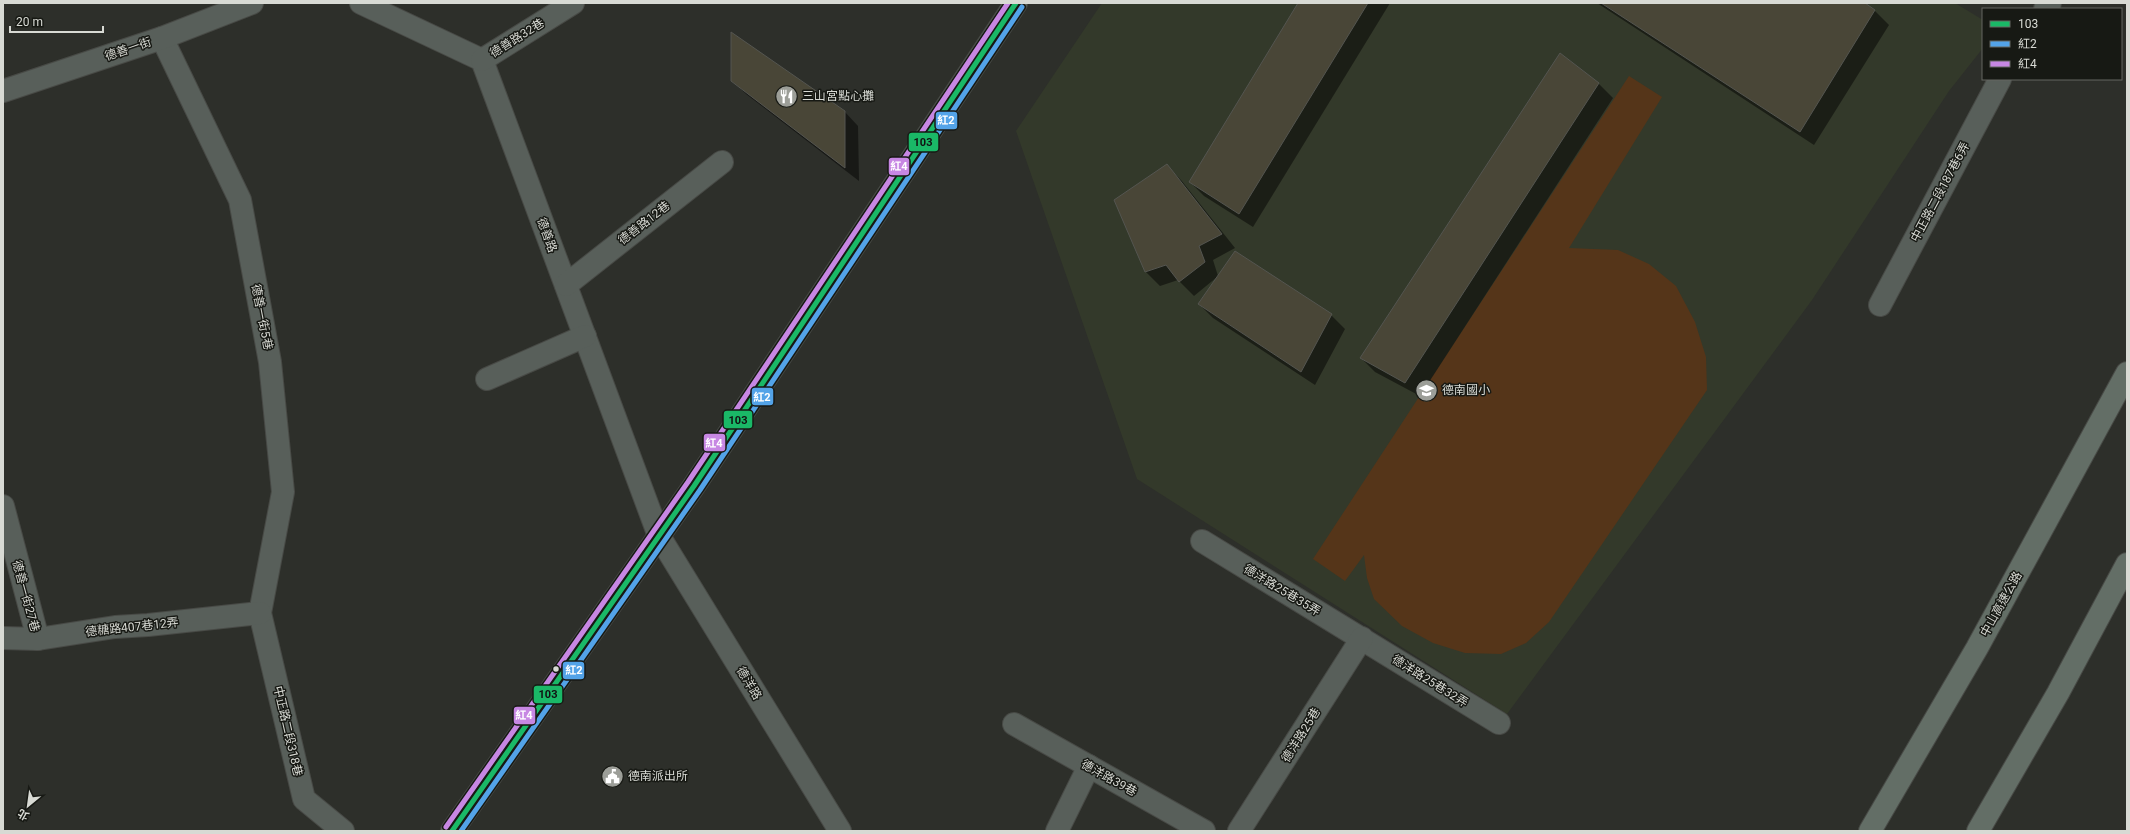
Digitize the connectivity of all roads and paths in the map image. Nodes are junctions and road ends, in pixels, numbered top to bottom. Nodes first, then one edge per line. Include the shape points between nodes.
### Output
1 (252, 3) edge
2 (361, 3) edge
3 (573, 3) edge
4 (1016, 3) edge
5 (162, 38) junction
6 (482, 60) junction
7 (1999, 80) edge
8 (3, 91) edge
9 (722, 162) dead end
10 (566, 285) junction
11 (1880, 305) dead end
12 (585, 336) junction
13 (2127, 373) edge
14 (487, 379) dead end
15 (3, 506) edge
16 (659, 536) junction
17 (1202, 541) dead end
18 (2127, 564) edge
19 (260, 613) junction
20 (3, 638) edge
21 (1362, 638) junction
22 (38, 639) junction
23 (1499, 723) dead end
24 (1014, 724) dead end
25 (1089, 766) junction
26 (343, 831) edge
27 (452, 831) edge
28 (840, 831) edge
29 (1057, 831) edge
30 (1204, 831) edge
31 (1239, 831) edge
32 (1870, 831) edge
33 (1978, 831) edge

1 - 5 street, 德善一街
2 - 6 street
3 - 6 street, 德善路32巷
4 - 16 main road
5 - 8 street, 德善一街
5 - 19 street, 德善一街5巷 via 240,200 270,362 282,492
6 - 10 street, 德善路
7 - 11 street, 中正路二段187巷6弄
9 - 10 street, 德善路12巷
10 - 12 street, 德善路
12 - 14 street
12 - 16 street, 德善路
13 - 32 highway, 中山高速公路 via 1977,648
15 - 22 street, 德善一街27巷
16 - 27 main road
16 - 28 street, 德洋路
17 - 21 street, 德洋路25巷35弄
18 - 33 highway via 2058,692
19 - 22 street, 德糖路407巷12弄 via 115,627
19 - 26 street, 中正路二段318巷 via 304,799
20 - 22 street, 德糖路407巷12弄
21 - 23 street, 德洋路25巷32弄
21 - 31 street, 德洋路25巷
24 - 25 street, 德洋路39巷
25 - 29 street
25 - 30 street, 德洋路39巷

